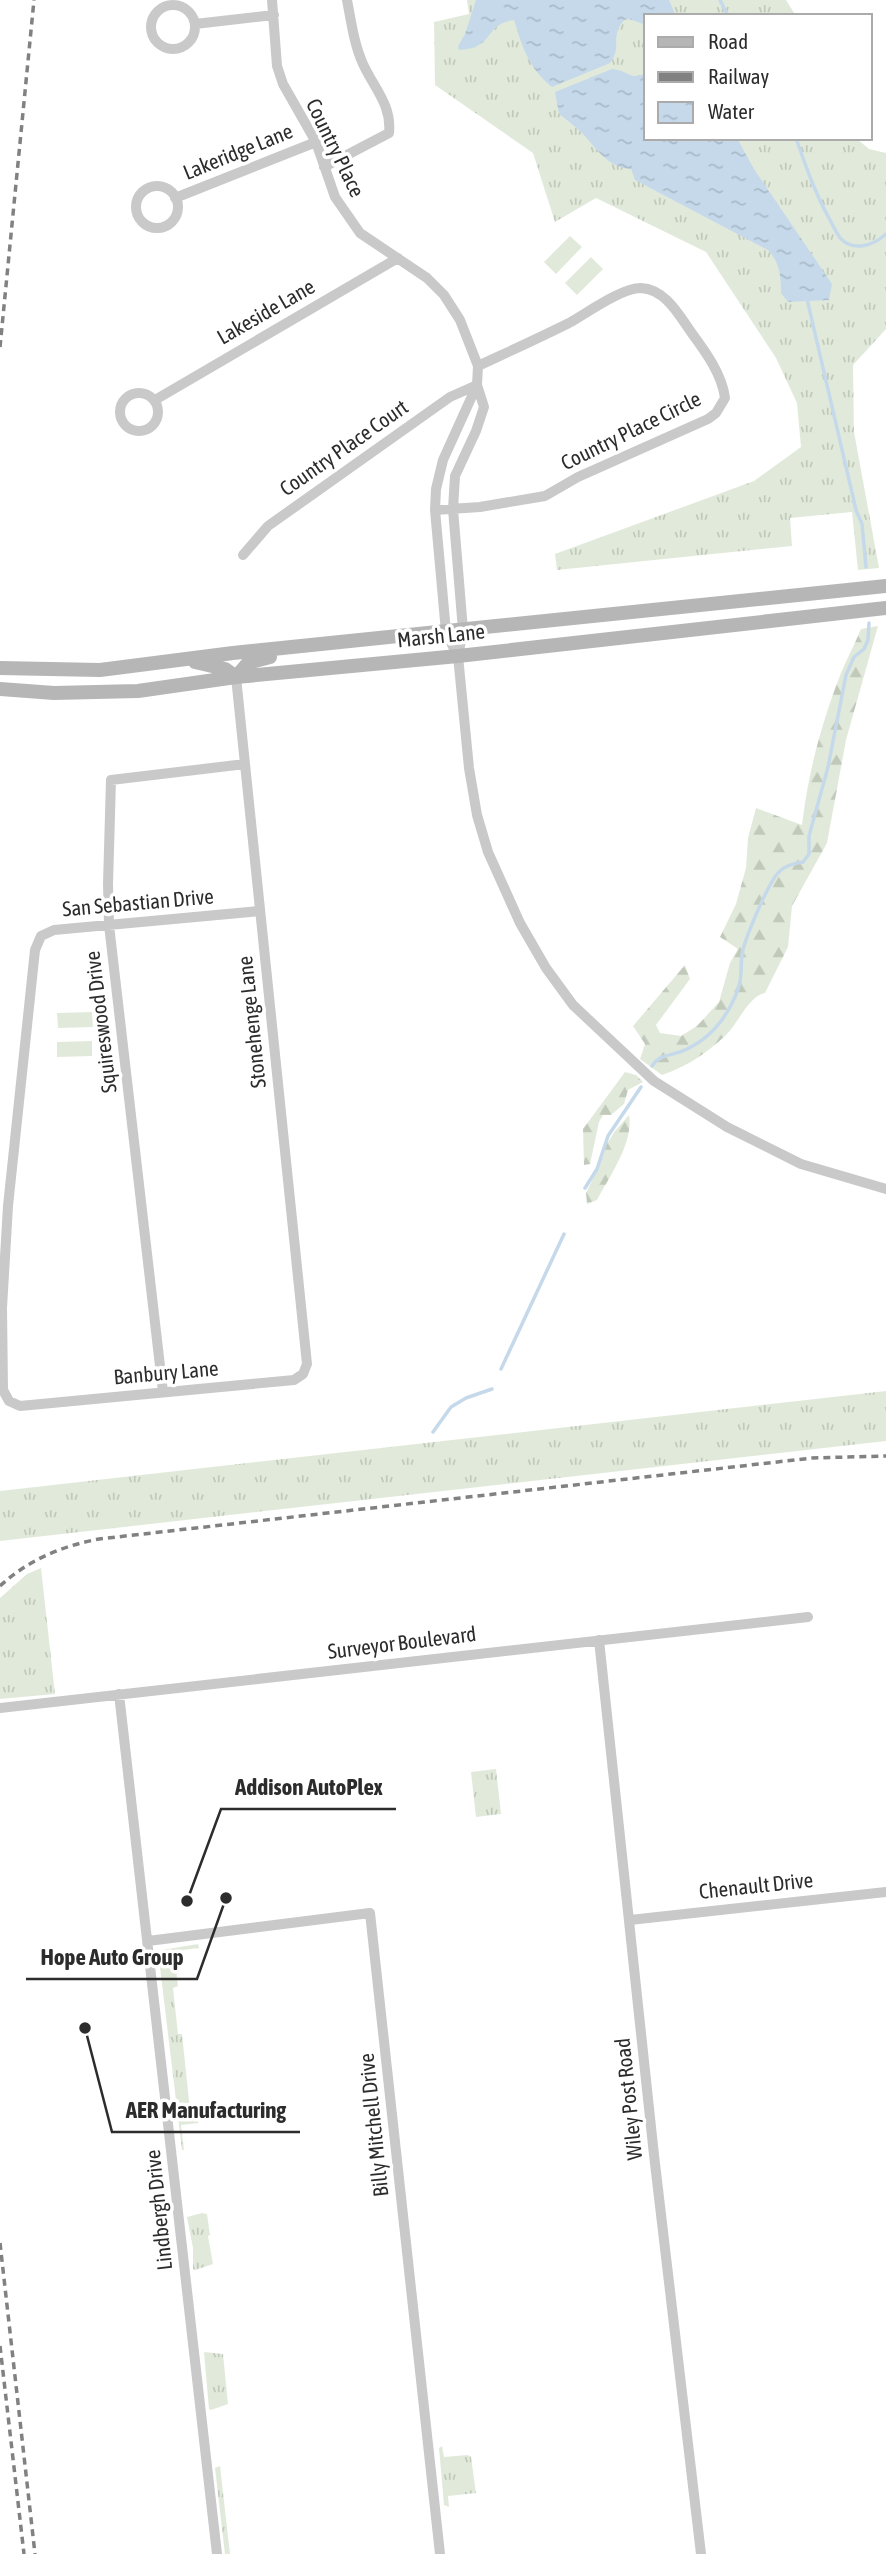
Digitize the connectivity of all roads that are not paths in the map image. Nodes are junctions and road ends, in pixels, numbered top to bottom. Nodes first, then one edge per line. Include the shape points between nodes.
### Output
1 (272, 0) edge
2 (347, 0) edge
3 (274, 16) junction
4 (195, 24) junction
5 (316, 142) junction
6 (324, 167) junction
7 (176, 198) junction
8 (398, 258) junction
9 (478, 366) junction
10 (477, 385) junction
11 (155, 400) junction
12 (453, 509) junction
13 (435, 510) junction
14 (243, 555) dead end
15 (886, 586) edge
16 (886, 608) edge
17 (463, 630) junction
18 (446, 632) junction
19 (295, 647) junction
20 (458, 656) junction
21 (181, 660) junction
22 (0, 668) edge
23 (236, 677) junction
24 (0, 689) edge
25 (245, 764) junction
26 (260, 911) junction
27 (109, 925) junction
28 (886, 1189) edge
29 (307, 1364) joint
30 (163, 1392) junction
31 (20, 1406) joint
32 (808, 1616) dead end
33 (599, 1640) junction
34 (119, 1694) junction
35 (0, 1708) edge
36 (886, 1892) edge
37 (630, 1920) junction
38 (148, 1941) junction
39 (217, 2554) edge
40 (440, 2554) edge
41 (701, 2554) edge

1 - 3 street, Country Place
2 - 6 street via 363,64 388,108 391,123 389,133
3 - 4 street
3 - 5 street, Country Place via 283,85
4 - 4 street via 182,7 170,5 153,19 151,30 165,48 176,49 194,36
5 - 6 street, Country Place
5 - 7 street, Lakeridge Lane
6 - 8 street, Country Place via 335,197 360,233
7 - 7 street, Lakeridge Lane via 169,190 149,187 136,202 136,212 149,227 168,225 178,208
8 - 9 street, Country Place via 427,278 450,303
8 - 11 street, Lakeside Lane
9 - 10 street, Country Place
9 - 12 street, Country Place Circle via 640,288 667,300 678,313 718,375 725,398 708,419 545,496
10 - 12 street, Country Place via 484,407 456,476
10 - 13 street, Country Place via 439,471
10 - 14 street, Country Place Court via 450,397 268,526
11 - 11 street via 135,392 125,398 121,418 138,431 149,429 159,410
12 - 13 street, Country Place Circle
12 - 17 street, Country Place
13 - 18 street, Country Place
15 - 17 main road, Marsh Lane
16 - 20 main road, Marsh Lane
17 - 18 main road, Marsh Lane
17 - 20 street, Country Place
18 - 19 main road, Marsh Lane
18 - 20 street
19 - 21 main road, Marsh Lane
19 - 23 main road via 290,653 253,660
20 - 23 main road, Marsh Lane
20 - 28 street via 469,768 488,852 520,923 573,1005 654,1080 727,1127 801,1164
21 - 22 main road, Marsh Lane via 100,670
21 - 23 main road via 216,666
23 - 24 main road, Marsh Lane via 101,693
23 - 25 street, Stonehenge Lane
25 - 26 street, Stonehenge Lane
25 - 27 street, Squireswood Drive via 111,780
26 - 27 street, San Sebastian Drive
26 - 29 street, Stonehenge Lane
27 - 30 street, Squireswood Drive
27 - 31 street, San Sebastian Drive via 54,930 41,936 35,950 2,1308 3,1390 9,1401
29 - 30 street, Banbury Lane via 294,1380
30 - 31 street, Banbury Lane
32 - 33 street, Surveyor Boulevard
33 - 34 street, Surveyor Boulevard
33 - 37 street, Wiley Post Road
34 - 35 street, Surveyor Boulevard
34 - 38 street, Lindbergh Drive
36 - 37 street, Chenault Drive
37 - 41 street, Wiley Post Road
38 - 39 street, Lindbergh Drive
38 - 40 street, Billy Mitchell Drive via 370,1913

